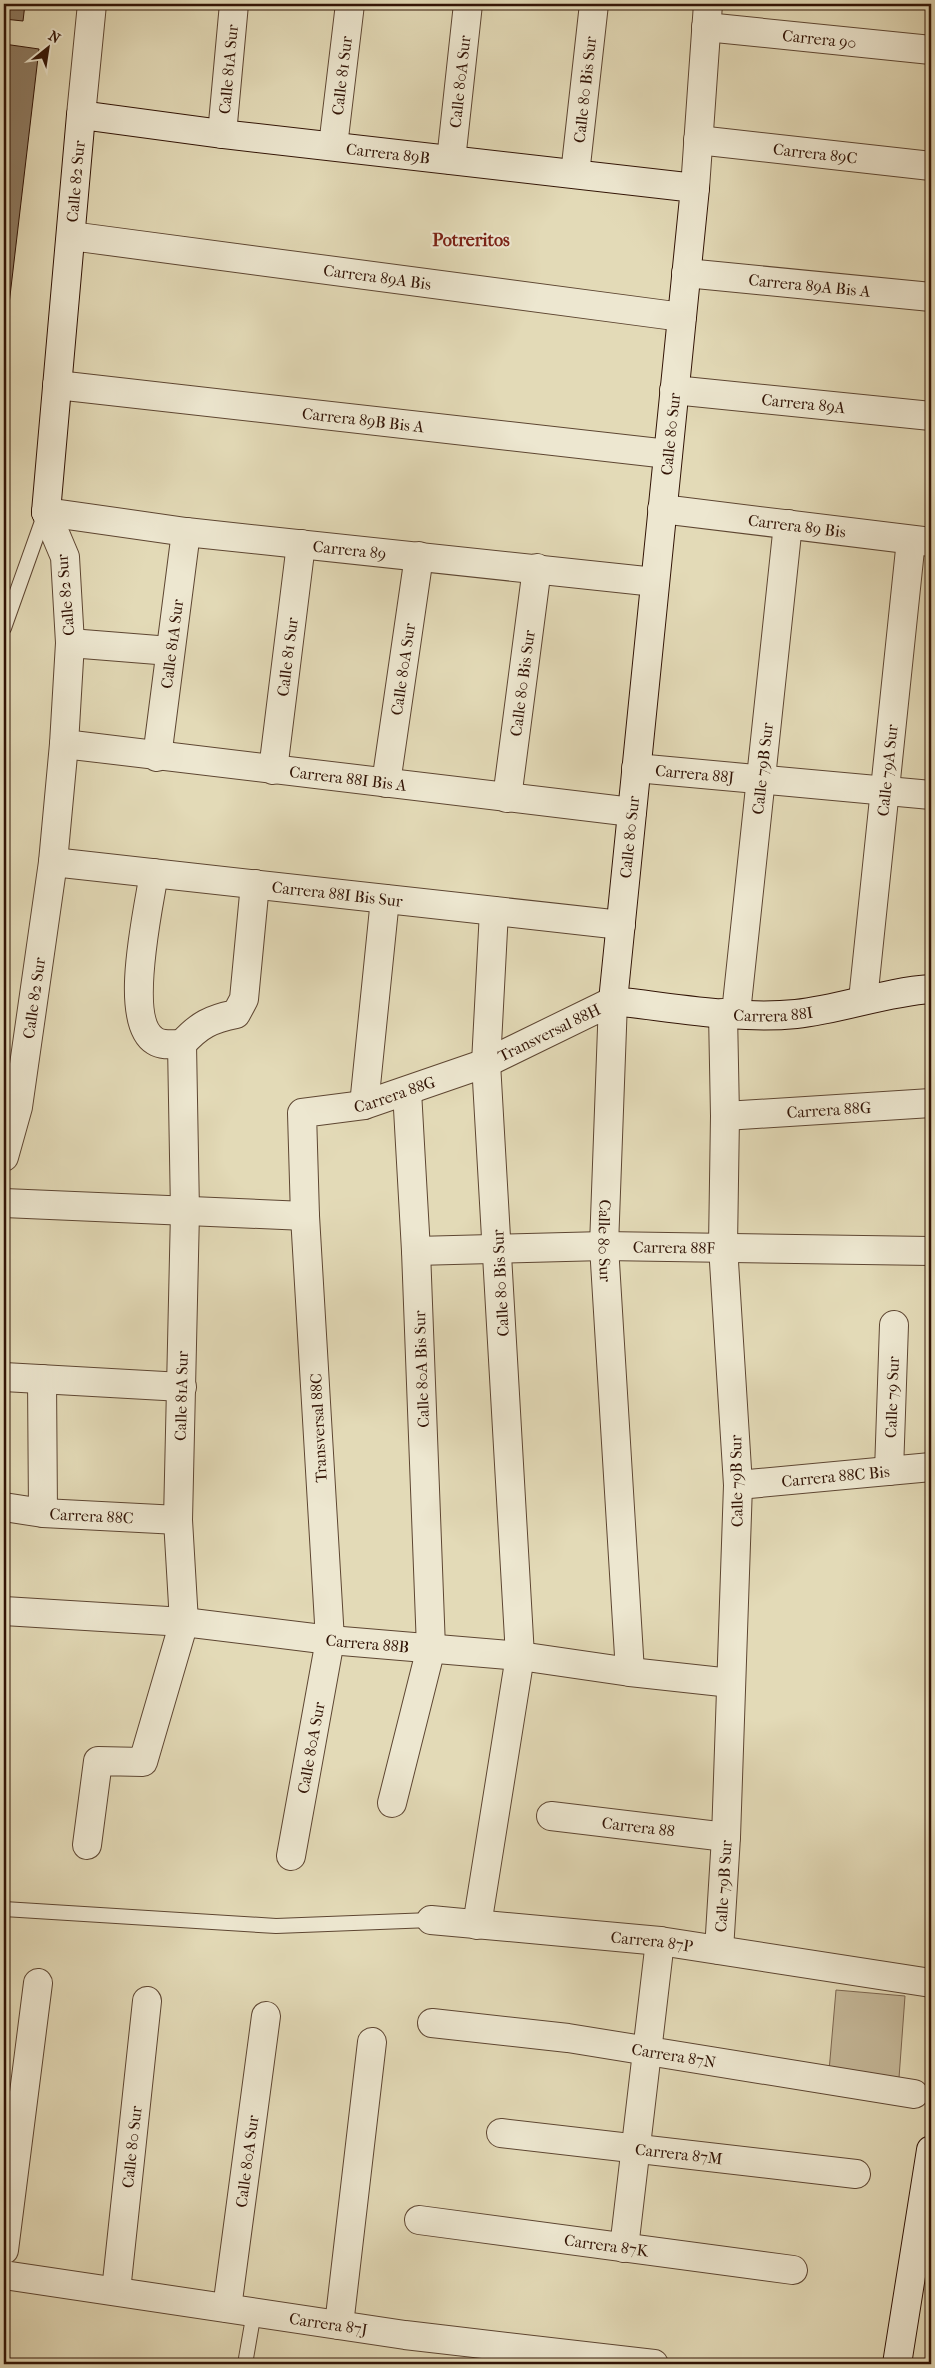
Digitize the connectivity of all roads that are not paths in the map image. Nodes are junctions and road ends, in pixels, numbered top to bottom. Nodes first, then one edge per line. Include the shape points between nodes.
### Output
1 (92, 4) edge
2 (234, 4) edge
3 (350, 4) edge
4 (468, 4) edge
5 (594, 4) edge
6 (707, 16) edge
7 (931, 50) edge
8 (81, 115) junction
9 (222, 134) junction
10 (698, 140) junction
11 (333, 146) junction
12 (451, 160) junction
13 (931, 166) edge
14 (576, 174) junction
15 (695, 188) junction
16 (71, 236) junction
17 (686, 273) junction
18 (931, 297) edge
19 (682, 316) junction
20 (57, 385) junction
21 (674, 390) junction
22 (931, 416) edge
23 (668, 454) junction
24 (662, 509) junction
25 (46, 512) junction
26 (788, 524) junction
27 (186, 532) junction
28 (921, 541) edge
29 (301, 544) junction
30 (419, 556) junction
31 (537, 568) junction
32 (655, 582) junction
33 (4, 628) edge
34 (70, 643) junction
35 (170, 651) junction
36 (64, 744) junction
37 (157, 757) junction
38 (636, 768) junction
39 (273, 770) junction
40 (761, 780) junction
41 (386, 783) junction
42 (884, 790) junction
43 (931, 795) edge
44 (506, 798) junction
45 (632, 812) junction
46 (54, 862) junction
47 (154, 873) junction
48 (256, 884) junction
49 (384, 899) junction
50 (494, 911) junction
51 (620, 925) junction
52 (931, 989) edge
53 (863, 1000) junction
54 (613, 1001) junction
55 (730, 1013) junction
56 (189, 1036) junction
57 (486, 1063) junction
58 (407, 1091) junction
59 (931, 1103) edge
60 (364, 1105) junction
61 (302, 1112) joint
62 (725, 1116) junction
63 (4, 1157) edge
64 (4, 1203) edge
65 (185, 1212) junction
66 (305, 1216) junction
67 (604, 1246) junction
68 (723, 1246) junction
69 (498, 1249) junction
70 (416, 1251) junction
71 (931, 1251) edge
72 (894, 1325) dead end
73 (4, 1377) edge
74 (42, 1379) junction
75 (182, 1386) junction
76 (931, 1466) edge
77 (889, 1471) junction
78 (738, 1485) junction
79 (4, 1507) edge
80 (43, 1513) junction
81 (178, 1520) junction
82 (4, 1611) edge
83 (184, 1622) junction
84 (330, 1640) junction
85 (430, 1648) junction
86 (520, 1656) junction
87 (630, 1672) junction
88 (731, 1683) junction
89 (392, 1803) dead end
90 (551, 1816) dead end
91 (726, 1837) junction
92 (87, 1846) dead end
93 (291, 1856) dead end
94 (4, 1908) edge
95 (432, 1920) joint
96 (477, 1925) junction
97 (660, 1941) junction
98 (719, 1950) junction
99 (38, 1983) dead end
100 (931, 1983) edge
101 (147, 2001) dead end
102 (266, 2016) dead end
103 (432, 2022) dead end
104 (372, 2042) dead end
105 (648, 2050) junction
106 (914, 2094) dead end
107 (501, 2133) dead end
108 (636, 2149) junction
109 (931, 2150) edge
110 (856, 2174) dead end
111 (419, 2220) dead end
112 (624, 2248) junction
113 (4, 2250) edge
114 (793, 2270) dead end
115 (4, 2275) edge
116 (116, 2291) junction
117 (227, 2308) junction
118 (254, 2312) junction
119 (339, 2325) junction
120 (245, 2364) edge
121 (654, 2364) edge
122 (897, 2364) edge

1 - 8 street, Calle 82 Sur
2 - 9 street, Calle 81A Sur
3 - 11 street, Calle 81 Sur
4 - 12 street, Calle 80A Sur
5 - 14 street, Calle 80 Bis Sur
6 - 7 street, Carrera 90
6 - 10 street, Calle 80 Sur
8 - 9 street, Carrera 89B
8 - 16 street, Calle 82 Sur
9 - 11 street, Carrera 89B
10 - 13 street, Carrera 89C
10 - 15 street, Calle 80 Sur
11 - 12 street, Carrera 89B
12 - 14 street, Carrera 89B
14 - 15 street, Carrera 89B
15 - 17 street, Calle 80 Sur
16 - 19 street, Carrera 89A Bis
16 - 20 street, Calle 82 Sur
17 - 18 street, Carrera 89A Bis A
17 - 19 street, Calle 80 Sur
19 - 21 street, Calle 80 Sur
20 - 23 street, Carrera 89B Bis A
20 - 25 street, Calle 82 Sur
21 - 22 street, Carrera 89A
21 - 23 street, Calle 80 Sur
23 - 24 street, Calle 80 Sur
24 - 26 street, Carrera 89 Bis
24 - 32 street, Calle 80 Sur
25 - 27 street, Carrera 89
25 - 33 lane
25 - 34 street, Calle 82 Sur via 65,556
26 - 28 street, Carrera 89 Bis
26 - 40 street, Calle 79B Sur
27 - 29 street, Carrera 89
27 - 35 street, Calle 81A Sur
28 - 42 street, Calle 79A Sur
29 - 30 street, Carrera 89
29 - 39 street, Calle 81 Sur
30 - 31 street, Carrera 89
30 - 41 street, Calle 80A Sur
31 - 32 street, Carrera 89
31 - 44 street, Calle 80 Bis Sur
32 - 38 street, Calle 80 Sur
34 - 35 street
34 - 36 street, Calle 82 Sur
35 - 37 street, Calle 81A Sur
36 - 37 street, Carrera 88I Bis A
36 - 46 street, Calle 82 Sur
37 - 39 street, Carrera 88I Bis A
38 - 40 street, Carrera 88J
38 - 45 street, Calle 80 Sur
39 - 41 street, Carrera 88I Bis A
40 - 42 street, Carrera 88J
40 - 55 street, Calle 79B Sur
41 - 44 street, Carrera 88I Bis A
42 - 43 street, Carrera 88J
42 - 53 street, Calle 79A Sur
44 - 45 street, Carrera 88I Bis A
45 - 51 street, Calle 80 Sur
46 - 47 street, Carrera 88I Bis Sur
46 - 63 street, Calle 82 Sur via 18,1107
47 - 48 street, Carrera 88I Bis Sur
47 - 56 street via 138,989 139,1010 147,1031 155,1041 166,1044
48 - 49 street, Carrera 88I Bis Sur
48 - 56 street via 244,999 236,1014 210,1021
49 - 50 street, Carrera 88I Bis Sur
49 - 60 street
50 - 51 street, Carrera 88I Bis Sur
50 - 57 street, Calle 80 Bis Sur
51 - 54 street, Calle 80 Sur
52 - 53 street, Carrera 88I
53 - 55 street, Carrera 88I via 794,1014
54 - 55 street, Carrera 88I
54 - 57 street, Transversal 88H
54 - 67 street, Calle 80 Sur
55 - 62 street, Calle 79B Sur
56 - 65 street, Calle 81A Sur
57 - 58 street, Carrera 88G
57 - 69 street, Calle 80 Bis Sur
58 - 60 street, Carrera 88G
58 - 70 street, Calle 80A Bis Sur
59 - 62 street, Carrera 88G
60 - 61 street, Carrera 88G
61 - 66 street, Transversal 88C
62 - 68 street, Calle 79B Sur
64 - 65 street
65 - 66 street
65 - 75 street, Calle 81A Sur
66 - 84 street, Transversal 88C
67 - 68 street, Carrera 88F
67 - 69 street, Carrera 88F
67 - 87 street, Calle 80 Sur
68 - 71 street, Carrera 88F
68 - 78 street, Calle 79B Sur
69 - 70 street, Carrera 88F
69 - 86 street, Calle 80 Bis Sur
70 - 85 street, Calle 80A Bis Sur
72 - 77 street, Calle 79 Sur
73 - 74 street
74 - 75 street
74 - 80 street
75 - 81 street, Calle 81A Sur
76 - 77 street, Carrera 88C Bis
77 - 78 street, Carrera 88C Bis
78 - 88 street, Calle 79B Sur
79 - 80 street, Carrera 88C
80 - 81 street, Carrera 88C
81 - 83 street, Calle 81A Sur
82 - 83 street, Carrera 88B
83 - 84 street, Carrera 88B
83 - 92 street, Calle 81A Sur via 143,1762 98,1761
84 - 85 street, Carrera 88B
84 - 93 street, Calle 80A Sur
85 - 86 street, Carrera 88B
85 - 89 street, Calle 80A Bis Sur
86 - 87 street, Carrera 88B
86 - 96 street, Calle 80 Bis Sur
87 - 88 street, Carrera 88B
88 - 91 street, Calle 79B Sur
90 - 91 street, Carrera 88
91 - 98 street, Calle 79B Sur
94 - 95 lane via 276,1926
95 - 96 street, Carrera 87P
96 - 97 street, Carrera 87P
97 - 98 street, Carrera 87P
97 - 105 street
98 - 100 street, Carrera 87P
99 - 113 street
101 - 116 street, Calle 80 Sur
102 - 117 street, Calle 80A Sur
103 - 105 street, Carrera 87N
104 - 119 street
105 - 106 street, Carrera 87N
105 - 108 street
107 - 108 street, Carrera 87M
108 - 110 street, Carrera 87M
108 - 112 street
109 - 122 street
111 - 112 street, Carrera 87K
112 - 114 street, Carrera 87K
115 - 116 street, Carrera 87J
116 - 117 street, Carrera 87J
117 - 118 street, Carrera 87J
118 - 119 street, Carrera 87J
118 - 120 lane
119 - 121 street, Carrera 87J

